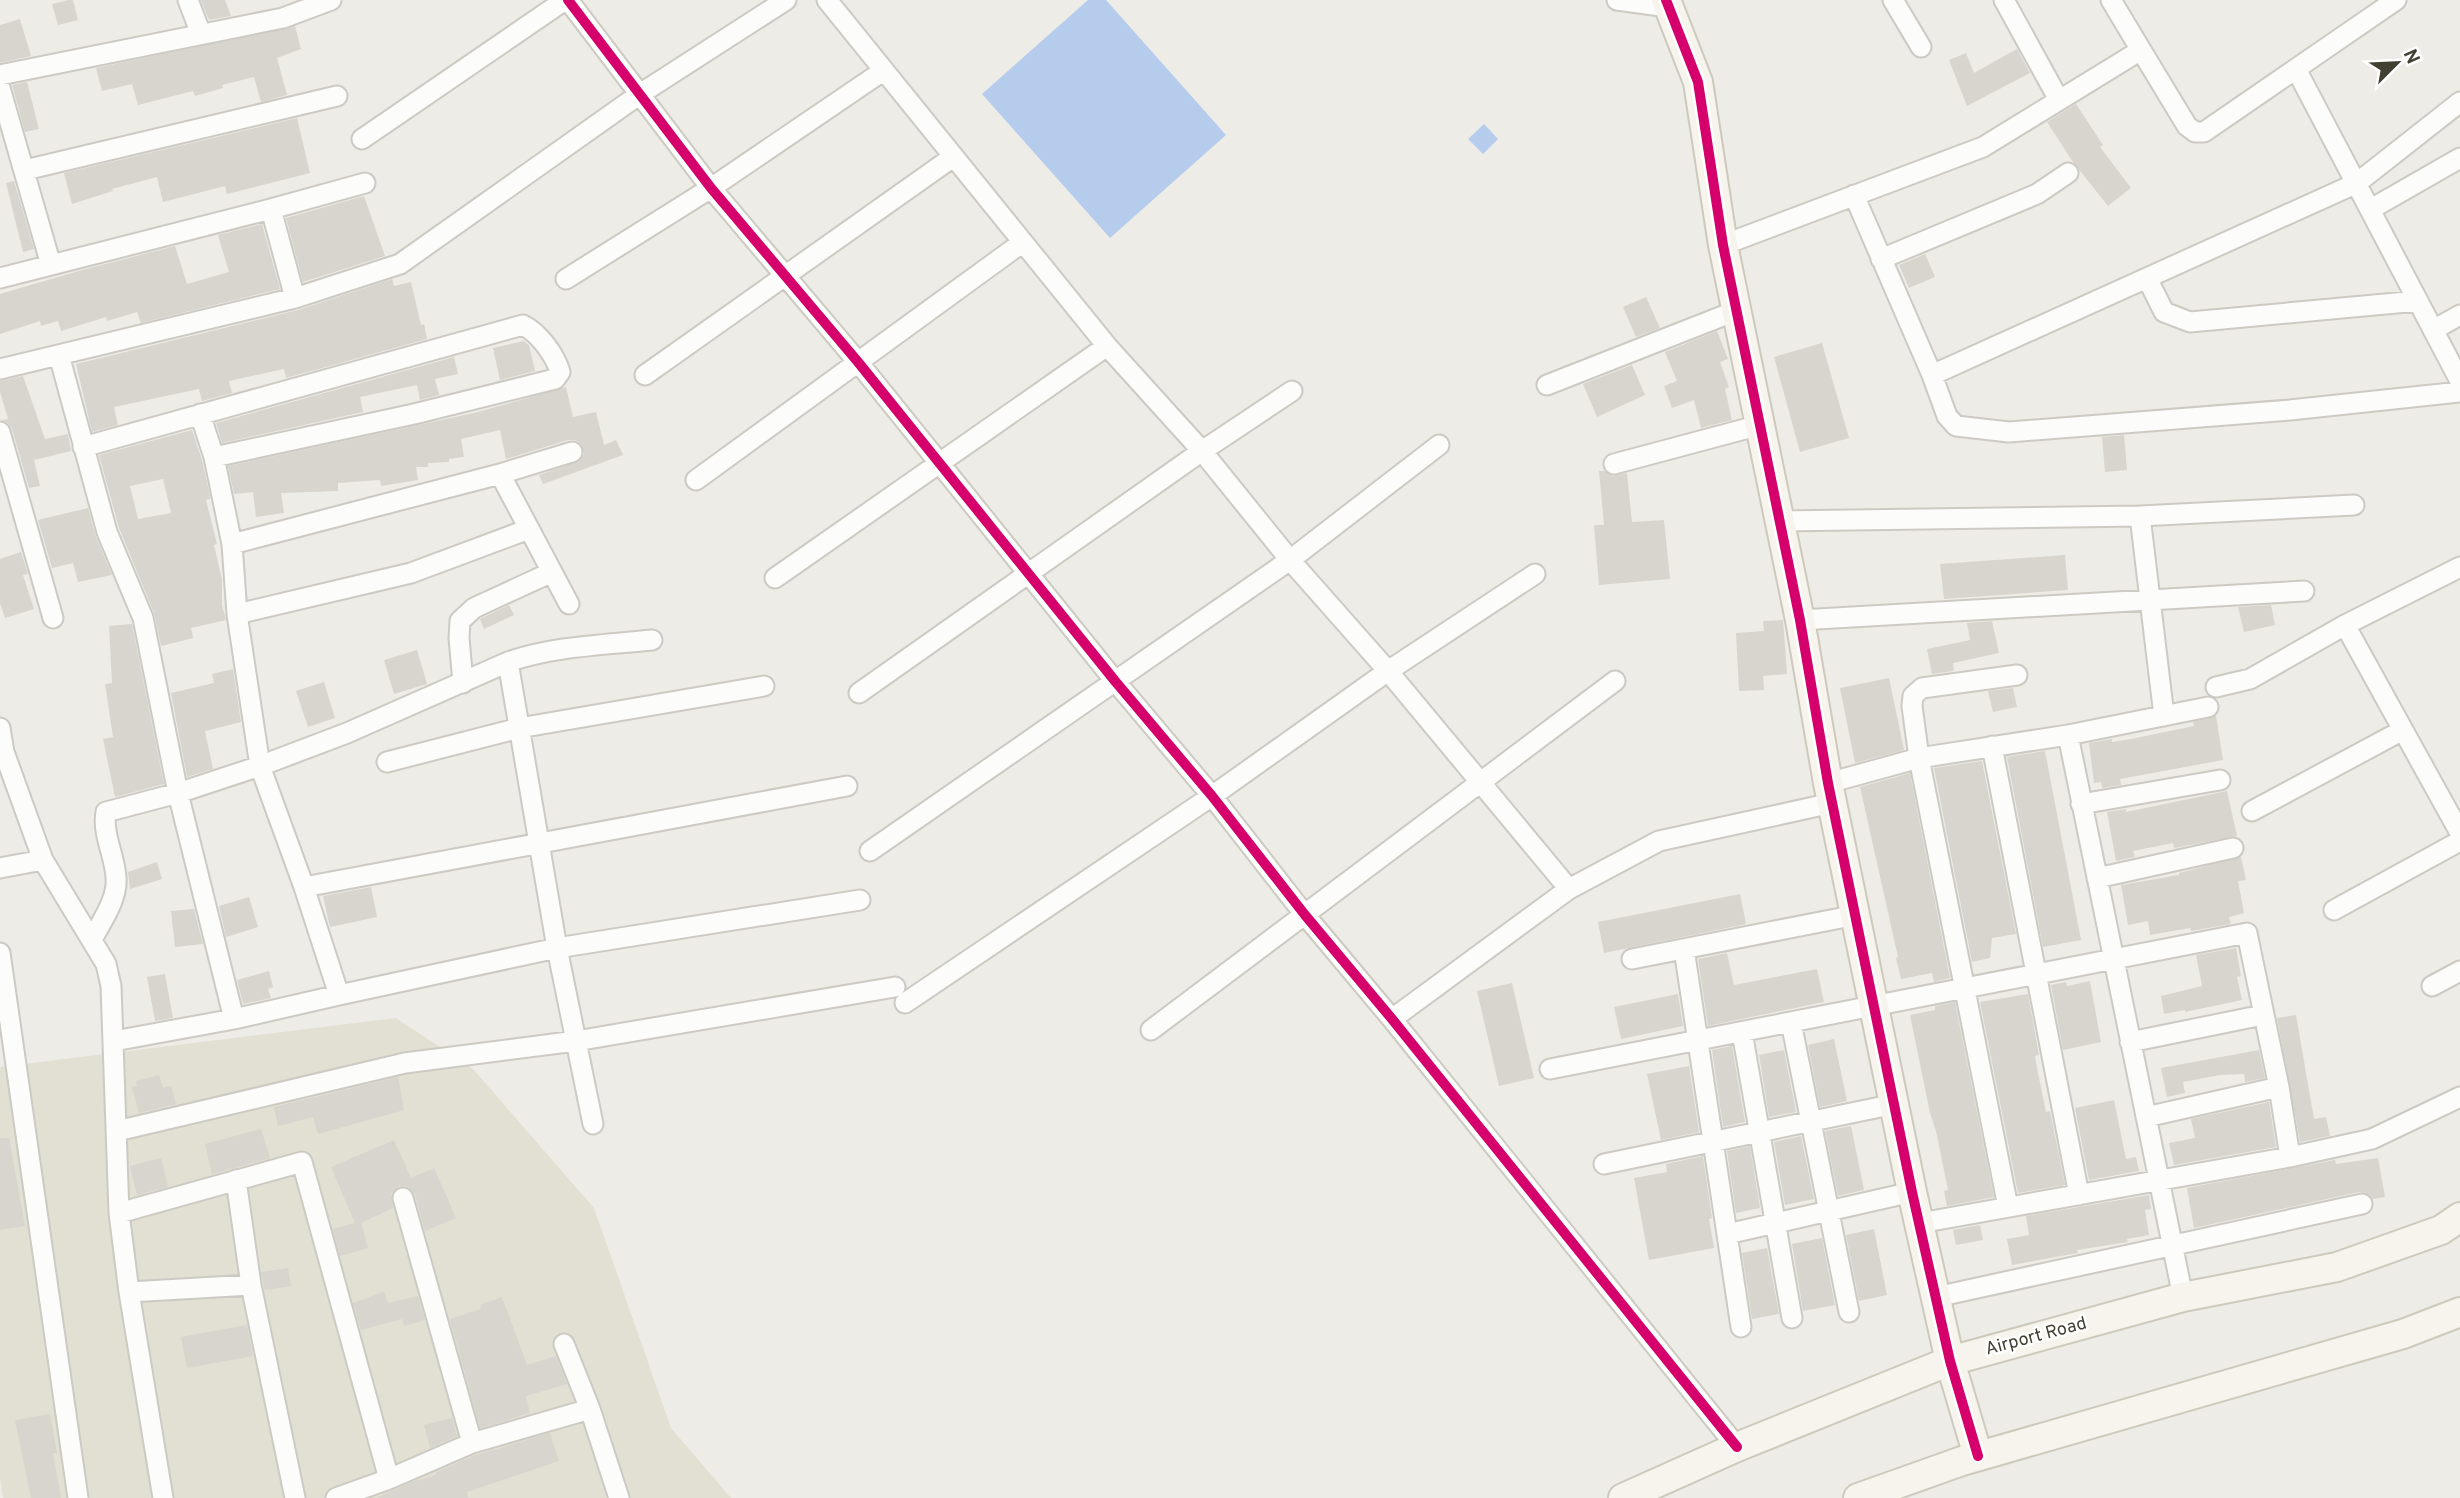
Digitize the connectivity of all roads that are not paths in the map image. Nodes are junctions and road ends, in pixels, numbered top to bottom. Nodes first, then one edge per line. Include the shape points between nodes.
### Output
1 (188, 0) edge
2 (331, 0) edge
3 (567, 0) edge
4 (786, 0) edge
5 (827, 0) edge
6 (1617, 0) edge
7 (1893, 0) edge
8 (2004, 0) edge
9 (2111, 0) edge
10 (2394, 1) edge
11 (1667, 3) edge
12 (280, 9) edge
13 (201, 34) junction
14 (1921, 47) dead end
15 (2141, 50) junction
16 (2296, 69) junction
17 (884, 71) junction
18 (0, 75) edge
19 (0, 88) edge
20 (640, 94) junction
21 (337, 96) dead end
22 (2059, 100) junction
23 (2460, 102) edge
24 (362, 139) dead end
25 (953, 157) junction
26 (2460, 158) edge
27 (25, 170) junction
28 (2068, 173) dead end
29 (365, 183) dead end
30 (2357, 183) junction
31 (711, 188) junction
32 (1854, 195) junction
33 (271, 209) junction
34 (2371, 209) junction
35 (1023, 242) junction
36 (1723, 244) junction
37 (1881, 259) junction
38 (51, 265) junction
39 (784, 276) junction
40 (0, 278) edge
41 (2147, 278) junction
42 (566, 279) dead end
43 (295, 298) junction
44 (2418, 301) junction
45 (1738, 310) junction
46 (2460, 315) edge
47 (2433, 330) junction
48 (1107, 346) junction
49 (59, 355) junction
50 (858, 362) junction
51 (0, 369) edge
52 (645, 375) dead end
53 (1931, 375) junction
54 (2460, 381) edge
55 (1547, 385) dead end
56 (1292, 391) dead end
57 (2460, 392) edge
58 (200, 414) junction
59 (1760, 425) junction
60 (0, 432) edge
61 (1439, 445) dead end
62 (83, 447) junction
63 (1202, 451) junction
64 (572, 453) dead end
65 (214, 457) junction
66 (939, 463) junction
67 (1614, 464) dead end
68 (500, 474) junction
69 (696, 480) dead end
70 (2354, 505) dead end
71 (2140, 516) junction
72 (1779, 521) junction
73 (529, 529) junction
74 (232, 544) junction
75 (1290, 560) junction
76 (2460, 567) edge
77 (552, 572) junction
78 (1535, 574) dead end
79 (1029, 575) junction
80 (775, 578) dead end
81 (2304, 591) dead end
82 (2149, 599) junction
83 (569, 604) dead end
84 (237, 614) junction
85 (53, 618) dead end
86 (1800, 620) junction
87 (2345, 625) junction
88 (652, 640) dead end
89 (508, 662) junction
90 (1388, 671) junction
91 (2017, 674) dead end
92 (1115, 681) junction
93 (1615, 681) dead end
94 (463, 683) junction
95 (764, 686) dead end
96 (2216, 687) dead end
97 (859, 693) dead end
98 (2208, 707) dead end
99 (2164, 716) junction
100 (0, 728) edge
101 (519, 728) junction
102 (2403, 730) junction
103 (2067, 735) junction
104 (1992, 746) junction
105 (2, 753) edge
106 (1919, 758) junction
107 (387, 762) dead end
108 (260, 766) junction
109 (2220, 780) dead end
110 (1480, 782) junction
111 (847, 786) dead end
112 (178, 793) junction
113 (1830, 793) junction
114 (1212, 796) junction
115 (2081, 804) junction
116 (2252, 811) dead end
117 (2460, 833) edge
118 (2460, 841) edge
119 (538, 843) junction
120 (2233, 848) dead end
121 (870, 851) dead end
122 (43, 860) junction
123 (0, 868) edge
124 (2097, 878) junction
125 (304, 887) junction
126 (1569, 889) junction
127 (860, 900) dead end
128 (2334, 910) dead end
129 (1305, 915) junction
130 (1856, 915) junction
131 (92, 940) junction
132 (557, 948) junction
133 (1684, 948) junction
134 (0, 953) edge
135 (1632, 959) dead end
136 (2113, 959) junction
137 (2460, 971) edge
138 (2036, 974) junction
139 (2432, 986) dead end
140 (1965, 988) junction
141 (339, 995) junction
142 (1874, 1005) junction
143 (2263, 1015) junction
144 (234, 1019) junction
145 (1392, 1019) junction
146 (1791, 1022) junction
147 (1152, 1030) dead end
148 (1742, 1032) junction
149 (1698, 1040) junction
150 (114, 1041) junction
151 (576, 1041) junction
152 (2130, 1042) junction
153 (1550, 1069) dead end
154 (2279, 1087) junction
155 (2460, 1097) edge
156 (1895, 1104) junction
157 (2146, 1117) junction
158 (1811, 1122) junction
159 (593, 1124) dead end
160 (117, 1131) junction
161 (1760, 1132) junction
162 (1713, 1142) junction
163 (2290, 1157) junction
164 (1604, 1164) dead end
165 (236, 1180) junction
166 (2158, 1180) junction
167 (1912, 1192) junction
168 (2078, 1195) junction
169 (403, 1198) dead end
170 (2362, 1204) dead end
171 (2008, 1207) junction
172 (1829, 1211) junction
173 (119, 1213) junction
174 (2460, 1217) edge
175 (1776, 1223) junction
176 (1920, 1223) junction
177 (1727, 1234) junction
178 (2172, 1246) junction
179 (251, 1285) junction
180 (129, 1292) junction
181 (1936, 1297) junction
182 (2183, 1297) junction
183 (1849, 1312) dead end
184 (2460, 1312) edge
185 (1792, 1318) dead end
186 (1741, 1327) dead end
187 (564, 1344) dead end
188 (1950, 1361) junction
189 (590, 1409) junction
190 (472, 1443) junction
191 (1737, 1447) junction
192 (1978, 1456) junction
193 (389, 1479) junction
194 (78, 1498) edge
195 (163, 1498) edge
196 (295, 1498) edge
197 (336, 1498) edge
198 (619, 1498) edge
199 (1623, 1498) edge
200 (1858, 1498) edge

1 - 13 street
2 - 12 street
3 - 20 street
3 - 24 street
4 - 20 street
5 - 17 street
6 - 11 street
7 - 14 street
8 - 22 street
9 - 15 street
10 - 16 street
11 - 36 main road via 1698,82
12 - 13 street
13 - 18 street
15 - 16 street via 2195,132 2211,128
15 - 22 street
16 - 30 street
17 - 25 street
17 - 31 street
19 - 27 street
20 - 31 street
20 - 43 street via 400,264
21 - 27 street
22 - 32 street via 1983,147
23 - 30 street
25 - 35 street
25 - 39 street
26 - 34 street
27 - 38 street
28 - 37 street via 2036,194
29 - 33 street
30 - 34 street
30 - 41 street
31 - 39 street
31 - 42 street
32 - 36 street
32 - 37 street
33 - 38 street
33 - 43 street
34 - 44 street
35 - 48 street
35 - 50 street
36 - 45 main road
37 - 53 street
38 - 40 street
39 - 50 street
39 - 52 street
41 - 44 street via 2164,312 2190,322
41 - 53 street
43 - 49 street
44 - 47 street
45 - 55 street
45 - 59 main road
46 - 47 street
47 - 54 street
48 - 63 street
48 - 66 street
49 - 51 street
49 - 62 street
50 - 66 street
50 - 69 street
53 - 57 street via 1947,416 1956,426 2009,432
56 - 63 street
58 - 62 street
58 - 65 street
58 - 65 street via 523,325 533,330 560,372 555,379 414,414
59 - 67 street
59 - 72 main road
60 - 85 street
61 - 75 street
62 - 112 street via 107,532 143,618
63 - 75 street
63 - 79 street
64 - 68 street
65 - 74 street
66 - 79 street
66 - 80 street
68 - 73 street
68 - 74 street
70 - 71 street
71 - 72 street
71 - 82 street
72 - 86 main road
73 - 77 street
73 - 84 street via 423,569
74 - 84 street
75 - 90 street
75 - 92 street
76 - 87 street
77 - 83 street
77 - 94 street via 474,608 460,621
78 - 90 street
79 - 92 street
79 - 97 street
81 - 82 street
82 - 86 street
82 - 99 street
84 - 108 street
86 - 113 main road
87 - 96 street via 2250,679
87 - 102 street
88 - 89 street via 547,651
89 - 94 street
89 - 101 street
90 - 110 street
90 - 114 street
91 - 106 street via 1922,688 1913,696 1912,706
92 - 114 street
92 - 121 street
93 - 110 street
94 - 108 street
95 - 101 street
98 - 99 street
99 - 103 street
100 - 105 street
101 - 107 street
101 - 119 street
102 - 116 street
102 - 117 street
103 - 104 street
103 - 115 street
104 - 106 street
104 - 138 street
105 - 122 street
106 - 113 street
106 - 140 street
108 - 112 street
108 - 125 street
109 - 115 street
110 - 126 street
110 - 129 street
111 - 119 street
112 - 131 street via 106,812 103,825 117,881
112 - 144 street
113 - 126 street via 1659,841
113 - 130 main road
114 - 129 street
114 - 151 street via 900,995
115 - 124 street
118 - 128 street
119 - 125 street
119 - 132 street
120 - 124 street
122 - 123 street
122 - 131 street
124 - 136 street
125 - 141 street
126 - 145 street
127 - 132 street
129 - 145 street
129 - 147 street
130 - 133 street
130 - 142 main road
131 - 150 street via 106,964 111,986
132 - 141 street
132 - 151 street
133 - 135 street
133 - 149 street
134 - 194 street
136 - 138 street
136 - 143 street via 2247,933
136 - 152 street
137 - 139 street
138 - 140 street
138 - 168 street
140 - 142 street
140 - 171 street
141 - 144 street
142 - 146 street
142 - 156 main road
143 - 152 street
143 - 154 street
144 - 150 street
145 - 191 street
146 - 148 street
146 - 158 street
148 - 149 street
148 - 161 street
149 - 153 street
149 - 162 street
150 - 160 street
151 - 159 street
151 - 160 street via 405,1063
152 - 157 street
154 - 157 street
154 - 163 street
155 - 163 street via 2372,1139
156 - 158 street
156 - 167 main road
157 - 166 street
158 - 161 street
158 - 172 street
160 - 173 street
161 - 162 street
161 - 175 street
162 - 164 street
162 - 177 street
163 - 166 street
165 - 173 street
165 - 179 street
165 - 193 street via 302,1162
166 - 168 street
166 - 178 street
167 - 172 street
167 - 176 main road
168 - 171 street
169 - 190 street
170 - 178 street
171 - 176 street
172 - 175 street
172 - 183 street
173 - 180 street
174 - 182 main road, Airport Road via 2441,1230 2336,1267
175 - 177 street
175 - 185 street
176 - 181 main road
177 - 186 street
178 - 181 street
178 - 182 street
179 - 180 street
179 - 196 street
180 - 195 street
181 - 188 main road
182 - 188 main road, Airport Road
184 - 192 main road via 2403,1334
187 - 189 street
188 - 191 main road, Airport Road
188 - 192 main road
189 - 190 street
189 - 198 street
190 - 193 street
191 - 199 main road, Airport Road
192 - 200 main road
193 - 197 street

